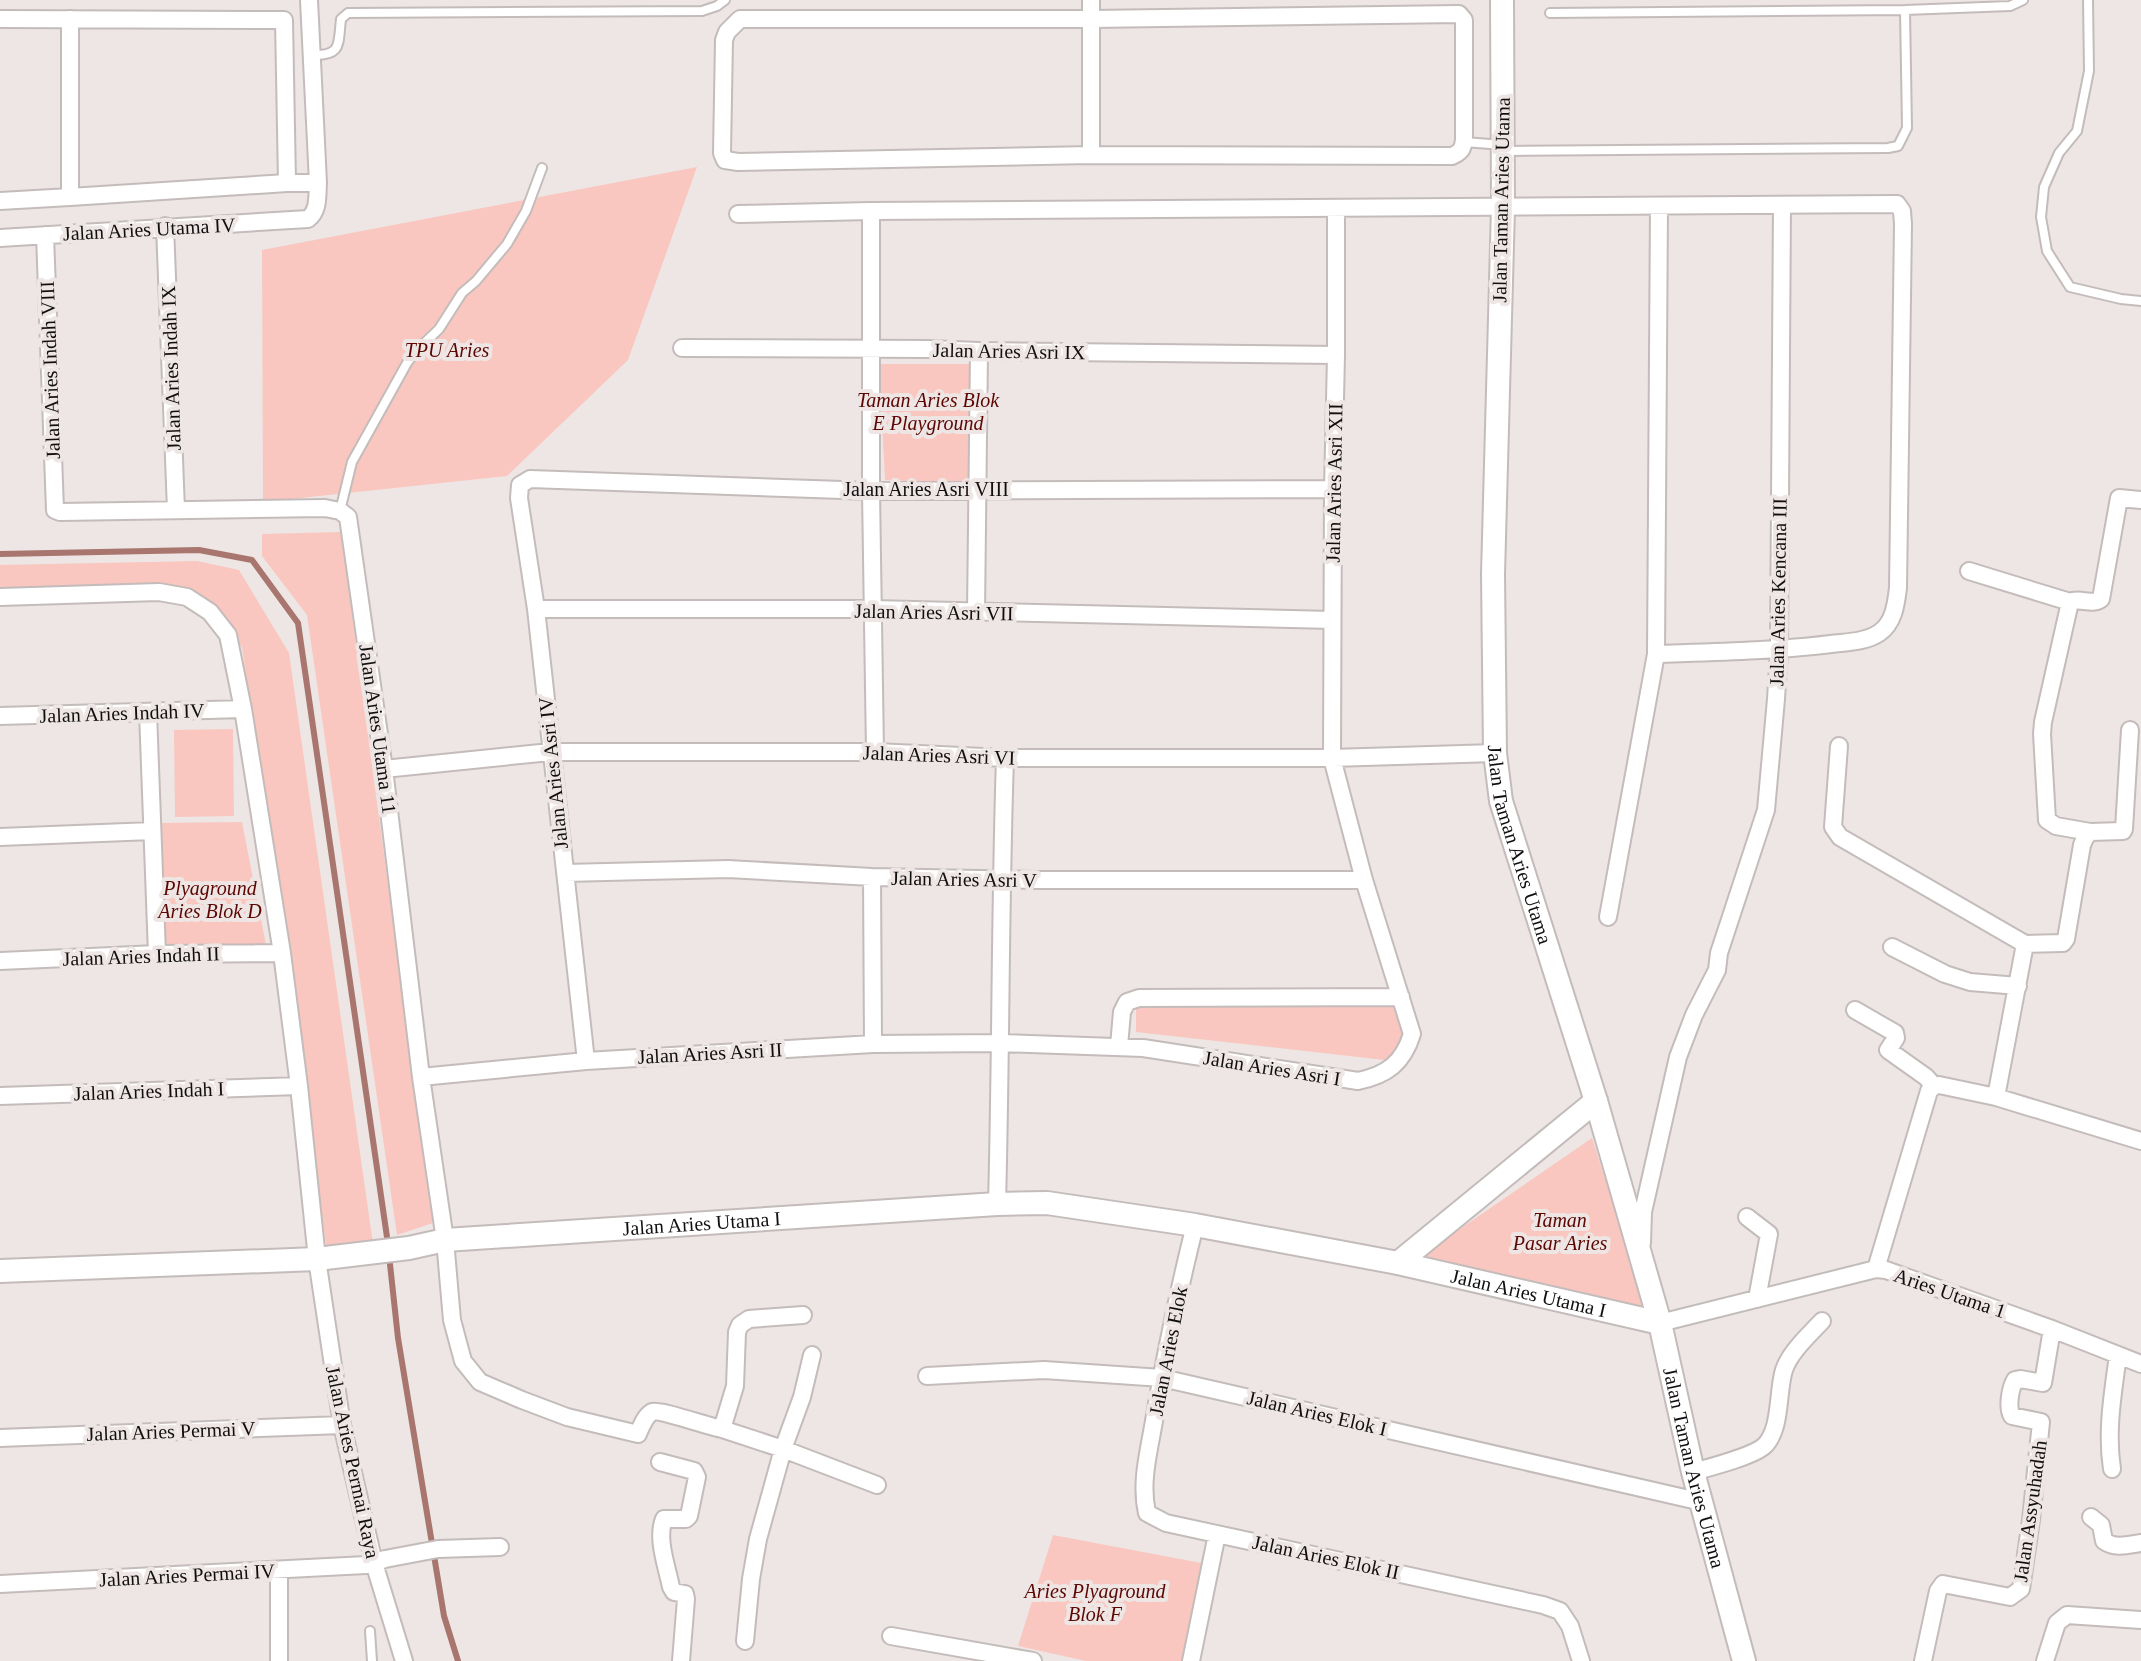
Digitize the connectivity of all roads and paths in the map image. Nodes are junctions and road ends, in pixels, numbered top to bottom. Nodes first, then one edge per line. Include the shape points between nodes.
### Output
1 (309, 0) edge
2 (725, 0) edge
3 (1091, 0) edge
4 (1502, 0) edge
5 (2023, 0) edge
6 (2088, 0) edge
7 (1905, 10) junction
8 (1550, 13) dead end
9 (310, 18) junction
10 (0, 19) edge
11 (70, 19) junction
12 (1091, 19) junction
13 (284, 20) junction
14 (312, 55) junction
15 (1464, 142) junction
16 (1503, 148) junction
17 (1091, 155) junction
18 (542, 168) dead end
19 (287, 183) junction
20 (318, 183) junction
21 (70, 197) junction
22 (0, 201) edge
23 (1782, 205) junction
24 (1659, 206) junction
25 (1503, 208) junction
26 (1336, 209) junction
27 (871, 211) junction
28 (738, 214) dead end
29 (165, 226) junction
30 (45, 235) junction
31 (0, 238) edge
32 (2141, 301) edge
33 (682, 348) dead end
34 (870, 349) junction
35 (979, 351) junction
36 (1336, 355) junction
37 (520, 485) joint
38 (979, 489) junction
39 (1333, 489) junction
40 (871, 491) junction
41 (2141, 500) edge
42 (176, 510) junction
43 (340, 511) junction
44 (1969, 571) dead end
45 (0, 597) edge
46 (2070, 602) junction
47 (536, 609) junction
48 (873, 609) junction
49 (976, 613) junction
50 (1332, 620) junction
51 (1779, 650) junction
52 (1656, 654) junction
53 (243, 709) junction
54 (148, 712) junction
55 (0, 716) edge
56 (2130, 730) dead end
57 (1839, 746) dead end
58 (550, 752) junction
59 (875, 752) junction
60 (1495, 753) junction
61 (1005, 758) junction
62 (1332, 758) junction
63 (384, 769) junction
64 (152, 831) junction
65 (2090, 832) junction
66 (0, 837) edge
67 (565, 873) junction
68 (872, 877) junction
69 (1001, 878) junction
70 (1364, 880) junction
71 (1608, 917) dead end
72 (2025, 944) junction
73 (1892, 947) dead end
74 (282, 953) junction
75 (157, 954) junction
76 (0, 961) edge
77 (2018, 986) junction
78 (1401, 997) junction
79 (1855, 1010) dead end
80 (1000, 1043) junction
81 (873, 1044) junction
82 (1119, 1046) junction
83 (586, 1061) junction
84 (421, 1077) junction
85 (299, 1086) junction
86 (1934, 1086) junction
87 (0, 1096) edge
88 (1996, 1097) junction
89 (1596, 1101) junction
90 (2141, 1141) edge
91 (997, 1204) junction
92 (1747, 1217) dead end
93 (1195, 1225) junction
94 (445, 1240) junction
95 (317, 1259) junction
96 (1642, 1260) junction
97 (1398, 1263) junction
98 (1876, 1269) junction
99 (0, 1271) edge
100 (1757, 1299) junction
101 (803, 1315) dead end
102 (1822, 1321) dead end
103 (1660, 1323) junction
104 (2052, 1329) junction
105 (812, 1355) dead end
106 (2118, 1355) junction
107 (2141, 1364) edge
108 (927, 1376) dead end
109 (1162, 1378) junction
110 (342, 1425) junction
111 (722, 1429) junction
112 (0, 1438) edge
113 (783, 1449) junction
114 (660, 1462) dead end
115 (2112, 1469) dead end
116 (1693, 1472) junction
117 (1145, 1477) joint
118 (877, 1485) dead end
119 (1702, 1502) junction
120 (2091, 1517) dead end
121 (1217, 1534) junction
122 (2141, 1543) edge
123 (500, 1547) dead end
124 (380, 1561) junction
125 (279, 1570) junction
126 (0, 1584) edge
127 (2141, 1620) edge
128 (370, 1631) dead end
129 (891, 1636) dead end
130 (745, 1641) dead end
131 (279, 1661) edge
132 (372, 1661) edge
133 (404, 1661) edge
134 (681, 1661) edge
135 (1033, 1661) edge
136 (1191, 1661) edge
137 (1581, 1661) edge
138 (1744, 1661) edge
139 (1923, 1661) edge
140 (2045, 1661) edge

1 - 9 street
2 - 14 lane via 702,11 348,13 341,19 334,51
3 - 12 street
4 - 16 street, Jalan Taman Aries Utama
5 - 7 lane via 2010,6
6 - 32 lane via 2089,71 2077,131 2059,153 2044,187 2045,240 2070,287
7 - 8 lane
7 - 16 lane via 1907,128 1898,146
9 - 13 street
9 - 14 street
10 - 11 street
11 - 13 street
11 - 21 street
12 - 15 street via 1459,14 1464,20
12 - 17 street
12 - 17 street via 740,19 724,40 722,153 725,160 738,162
13 - 19 street
14 - 20 street
15 - 16 lane
15 - 17 street via 1452,156
16 - 25 street, Jalan Taman Aries Utama
18 - 43 lane via 507,244 407,363 352,462
19 - 20 street
19 - 21 street
20 - 29 street, Jalan Aries Utama IV via 308,219
21 - 22 street
23 - 24 street
23 - 51 street, Jalan Aries Kencana III
23 - 51 street via 1897,204 1903,224 1896,608 1888,624 1872,637
24 - 25 street
24 - 52 street
25 - 26 street
25 - 60 street, Jalan Taman Aries Utama via 1493,574
26 - 27 street
26 - 36 street, Jalan Aries Asri XII
27 - 28 street
27 - 34 street
29 - 30 street, Jalan Aries Utama IV
29 - 42 street, Jalan Aries Indah IX
30 - 31 street, Jalan Aries Utama IV
30 - 42 street, Jalan Aries Indah VIII via 55,510
33 - 34 street, Jalan Aries Asri IX
34 - 35 street, Jalan Aries Asri IX
34 - 40 street
35 - 36 street, Jalan Aries Asri IX
35 - 38 street
36 - 39 street, Jalan Aries Asri XII
37 - 40 street, Jalan Aries Asri VIII via 530,479
37 - 47 street, Jalan Aries Asri IV
38 - 39 street, Jalan Aries Asri VIII
38 - 40 street, Jalan Aries Asri VIII
38 - 49 street
39 - 50 street, Jalan Aries Asri XII
40 - 48 street
41 - 46 street via 2118,499 2101,599
42 - 43 street
43 - 63 street, Jalan Aries Utama 11 via 348,517
44 - 46 street
45 - 53 street, Jalan Aries Permai Raya via 159,592 187,597 210,612 228,635
46 - 65 street via 2043,722 2047,820
47 - 48 street, Jalan Aries Asri VII
47 - 58 street, Jalan Aries Asri IV
48 - 49 street, Jalan Aries Asri VII
48 - 59 street
49 - 50 street, Jalan Aries Asri VII
50 - 62 street, Jalan Aries Asri XII
51 - 52 street
51 - 96 street, Jalan Aries Kencana III via 1766,810 1717,970 1678,1057 1643,1212
52 - 71 street
53 - 54 street, Jalan Aries Indah IV
53 - 74 street, Jalan Aries Permai Raya
54 - 55 street, Jalan Aries Indah IV
54 - 64 street
56 - 65 street via 2124,829
57 - 72 street via 1833,827 1840,837
58 - 59 street, Jalan Aries Asri VI
58 - 63 street, Jalan Aries Asri VI
58 - 67 street, Jalan Aries Asri IV
59 - 61 street, Jalan Aries Asri VI
60 - 62 street, Jalan Aries Asri VI
60 - 89 street, Jalan Taman Aries Utama via 1501,801
61 - 62 street, Jalan Aries Asri VI
61 - 69 street
62 - 70 street, Jalan Aries Asri I
63 - 84 street, Jalan Aries Utama 11
64 - 66 street
64 - 75 street
65 - 72 street via 2082,845 2066,939 2058,945
67 - 68 street, Jalan Aries Asri V via 728,869
67 - 83 street, Jalan Aries Asri IV
68 - 69 street, Jalan Aries Asri V
68 - 81 street
69 - 70 street, Jalan Aries Asri V
69 - 80 street
70 - 78 street, Jalan Aries Asri I
72 - 77 street
73 - 77 street via 1970,982
74 - 75 street, Jalan Aries Indah II
74 - 85 street, Jalan Aries Permai Raya
75 - 76 street, Jalan Aries Indah II
77 - 88 street
78 - 82 street via 1139,998 1127,1002 1122,1012
78 - 82 street, Jalan Aries Asri I via 1412,1034 1408,1049 1390,1069 1358,1081
79 - 86 street via 1895,1033 1888,1050
80 - 81 street, Jalan Aries Asri II
80 - 82 street, Jalan Aries Asri I
80 - 91 street
81 - 83 street, Jalan Aries Asri II
83 - 84 street, Jalan Aries Asri II
84 - 94 street, Jalan Aries Utama 11
85 - 87 street, Jalan Aries Indah I
85 - 95 street, Jalan Aries Permai Raya
86 - 88 street
86 - 98 street
88 - 90 street
89 - 96 street, Jalan Taman Aries Utama
89 - 97 street
91 - 93 street, Jalan Aries Utama I via 1047,1203
91 - 94 street, Jalan Aries Utama I
92 - 100 street via 1769,1234
93 - 97 street, Jalan Aries Utama I
93 - 109 street, Jalan Aries Elok
94 - 95 street, Jalan Aries Utama I
94 - 111 street, Jalan Aries Utama 11 via 452,1320 463,1361 480,1382 567,1417 638,1434 647,1417 660,1411
95 - 99 street, Jalan Aries Utama I
95 - 110 street, Jalan Aries Permai Raya
96 - 103 street, Jalan Taman Aries Utama
97 - 103 street, Jalan Aries Utama I
98 - 100 street, Aries Utama 1
98 - 104 street, Aries Utama 1
100 - 103 street, Aries Utama 1
101 - 111 street via 749,1319 740,1325 735,1386
102 - 116 street via 1784,1369 1774,1430 1765,1446
103 - 116 street, Jalan Taman Aries Utama
104 - 106 street, Aries Utama 1
104 - 139 street, Jalan Assyuhadah via 2043,1383 2020,1379 2012,1385 2012,1416 2041,1422 2021,1589 2010,1597 1943,1584
105 - 113 street
106 - 107 street, Aries Utama 1
106 - 115 street via 2109,1428
108 - 109 street, Jalan Aries Elok I via 1044,1370
109 - 117 street, Jalan Aries Elok
109 - 119 street, Jalan Aries Elok I
110 - 112 street, Jalan Aries Permai V
110 - 124 street, Jalan Aries Permai Raya
111 - 113 street
113 - 118 street
113 - 130 street via 758,1539
114 - 134 street via 694,1471 697,1477 689,1516 664,1519 661,1526 671,1587 686,1599
116 - 119 street, Jalan Taman Aries Utama
117 - 121 street, Jalan Aries Elok II via 1147,1513 1166,1523
119 - 138 street, Jalan Taman Aries Utama
120 - 122 street via 2101,1525 2108,1545
121 - 136 street
121 - 137 street, Jalan Aries Elok II via 1543,1605 1560,1611
123 - 124 street, Jalan Aries Permai IV via 438,1549
124 - 125 street, Jalan Aries Permai IV
124 - 133 street, Jalan Aries Permai Raya
125 - 126 street, Jalan Aries Permai IV
125 - 131 street
127 - 140 street via 2067,1615 2057,1623
128 - 132 lane
129 - 135 street

